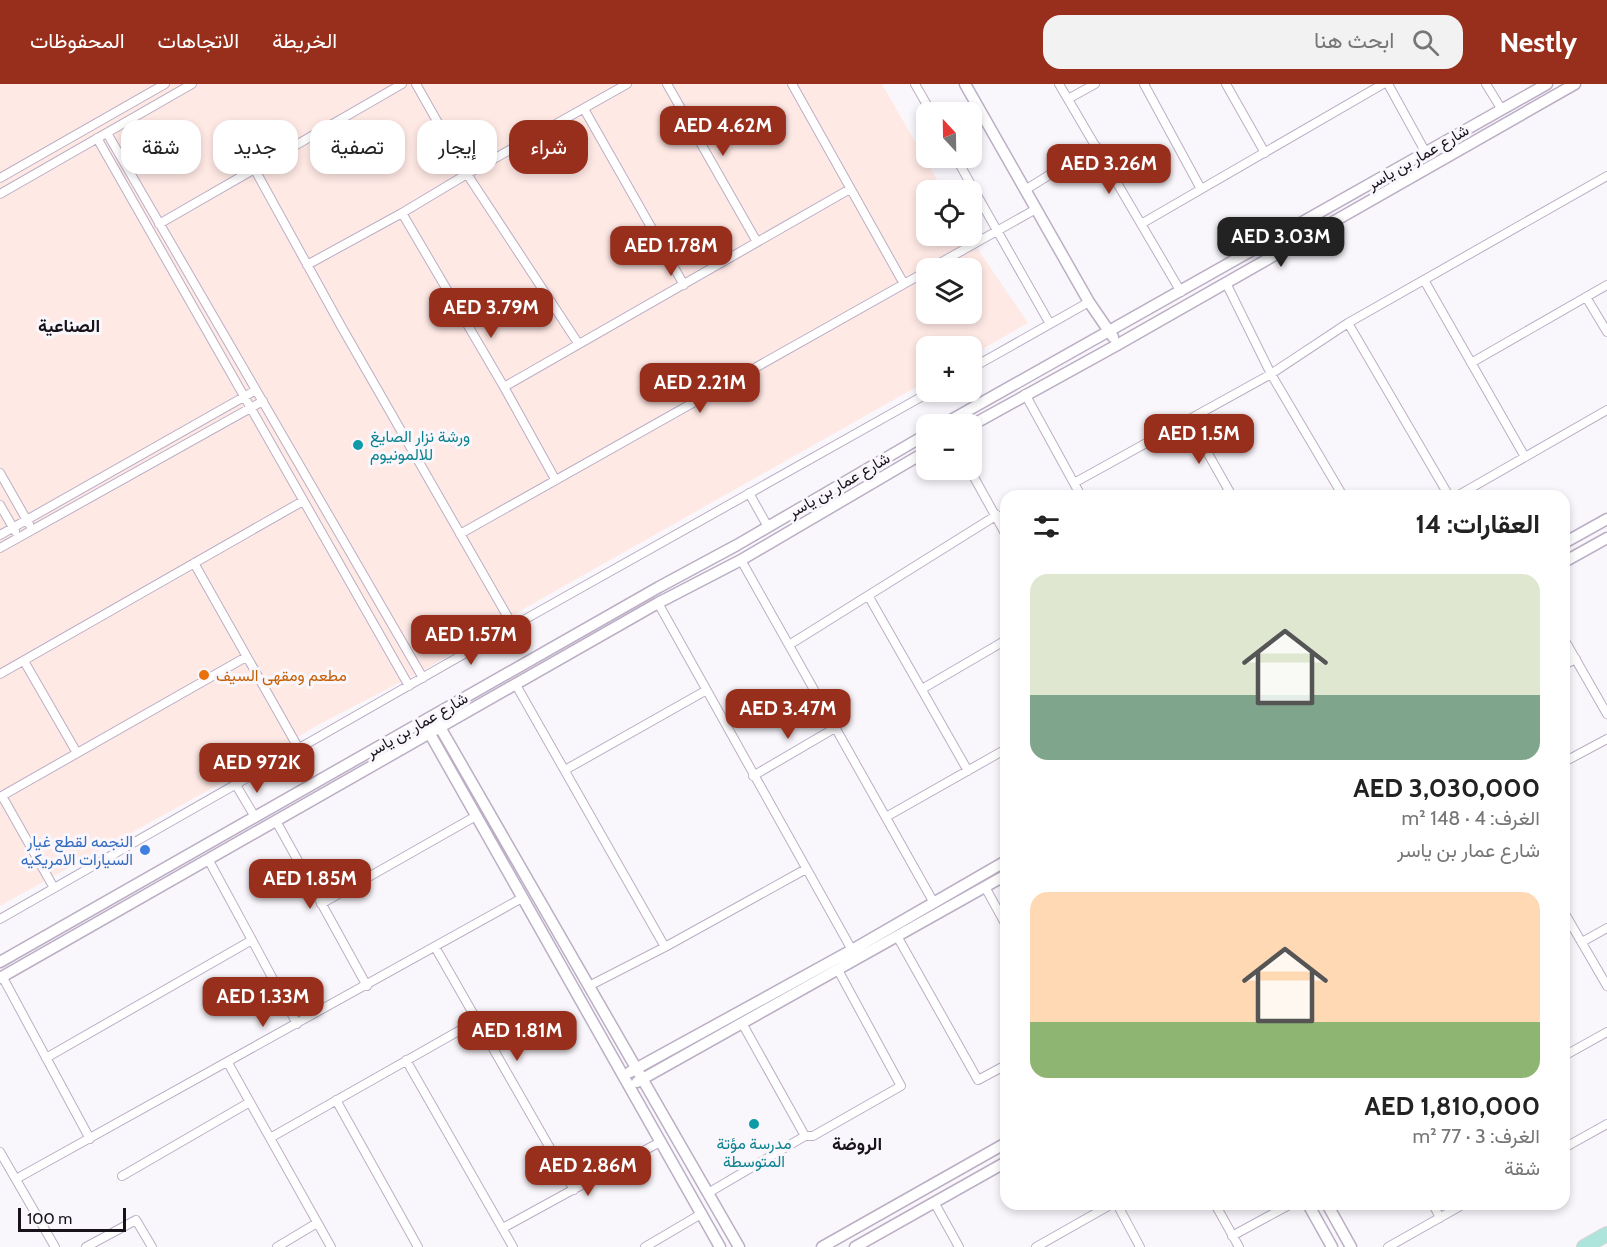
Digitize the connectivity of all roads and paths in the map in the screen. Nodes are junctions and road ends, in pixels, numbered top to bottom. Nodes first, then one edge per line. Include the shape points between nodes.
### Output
1 (165, 84) edge
2 (192, 84) edge
3 (402, 84) edge
4 (416, 84) edge
5 (627, 84) edge
6 (667, 84) edge
7 (792, 84) edge
8 (915, 84) edge
9 (965, 84) edge
10 (1059, 84) edge
11 (1095, 84) edge
12 (1144, 84) edge
13 (1226, 84) edge
14 (1383, 84) edge
15 (1388, 84) edge
16 (1486, 84) edge
17 (1547, 84) edge
18 (1575, 84) edge
19 (1068, 99) junction
20 (925, 102) edge
21 (584, 109) junction
22 (1502, 110) junction
23 (436, 120) edge
24 (100, 121) junction
25 (85, 130) junction
26 (106, 133) junction
27 (97, 138) junction
28 (298, 145) edge
29 (1096, 146) junction
30 (1265, 153) junction
31 (1426, 153) junction
32 (497, 157) edge
33 (962, 168) edge
34 (248, 174) edge
35 (257, 174) edge
36 (467, 174) joint
37 (1607, 176) edge
38 (0, 178) edge
39 (850, 189) junction
40 (1201, 189) junction
41 (1025, 190) junction
42 (0, 194) edge
43 (1036, 209) junction
44 (402, 213) junction
45 (159, 224) junction
46 (1141, 224) junction
47 (999, 230) junction
48 (757, 243) junction
49 (949, 258) edge
50 (307, 265) junction
51 (916, 277) edge
52 (1424, 280) junction
53 (1226, 283) junction
54 (904, 284) junction
55 (684, 285) junction
56 (1607, 285) edge
57 (1181, 292) junction
58 (1586, 297) junction
59 (1089, 302) junction
60 (1348, 323) junction
61 (1050, 324) junction
62 (1110, 332) junction
63 (1607, 332) edge
64 (578, 343) junction
65 (1117, 345) junction
66 (982, 362) edge
67 (1471, 363) junction
68 (1271, 374) junction
69 (504, 387) junction
70 (256, 390) junction
71 (1025, 394) junction
72 (244, 396) junction
73 (916, 400) edge
74 (263, 401) junction
75 (251, 408) junction
76 (1607, 410) edge
77 (962, 414) edge
78 (982, 418) edge
79 (1189, 420) junction
80 (916, 440) edge
81 (916, 457) edge
82 (1525, 457) junction
83 (0, 473) edge
84 (555, 480) junction
85 (976, 480) edge
86 (1074, 483) junction
87 (1078, 490) edge
88 (1229, 490) edge
89 (1339, 490) edge
90 (1445, 490) edge
91 (1467, 490) edge
92 (749, 493) junction
93 (303, 501) junction
94 (0, 505) edge
95 (997, 515) junction
96 (1607, 519) edge
97 (27, 520) junction
98 (1000, 522) edge
99 (13, 527) junction
100 (768, 527) junction
101 (32, 529) junction
102 (460, 534) junction
103 (0, 535) edge
104 (18, 537) junction
105 (1607, 538) edge
106 (1570, 540) edge
107 (0, 548) edge
108 (1570, 559) edge
109 (741, 560) junction
110 (194, 563) junction
111 (869, 597) junction
112 (658, 603) junction
113 (513, 626) junction
114 (1000, 644) edge
115 (789, 645) junction
116 (1570, 649) edge
117 (246, 657) junction
118 (1576, 659) junction
119 (24, 661) junction
120 (1570, 662) edge
121 (0, 675) edge
122 (423, 678) junction
123 (516, 685) junction
124 (409, 686) junction
125 (922, 689) junction
126 (705, 691) junction
127 (1607, 714) edge
128 (433, 715) junction
129 (423, 722) junction
130 (440, 728) junction
131 (836, 728) junction
132 (429, 733) junction
133 (1607, 739) edge
134 (299, 749) junction
135 (1000, 752) edge
136 (77, 753) junction
137 (1570, 759) edge
138 (565, 770) junction
139 (968, 771) junction
140 (753, 776) junction
141 (236, 785) junction
142 (1, 797) edge
143 (476, 816) junction
144 (255, 817) junction
145 (886, 817) junction
146 (276, 821) junction
147 (208, 859) junction
148 (1000, 864) edge
149 (806, 869) junction
150 (1000, 878) edge
151 (985, 887) junction
152 (54, 888) junction
153 (522, 898) junction
154 (934, 903) junction
155 (321, 904) junction
156 (1000, 914) edge
157 (0, 919) edge
158 (1570, 922) edge
159 (1607, 928) edge
160 (897, 936) junction
161 (252, 940) junction
162 (1582, 942) junction
163 (435, 947) junction
164 (665, 947) junction
165 (852, 950) junction
166 (0, 962) edge
167 (838, 969) junction
168 (1, 977) edge
169 (367, 986) junction
170 (589, 986) junction
171 (1607, 986) edge
172 (478, 1020) junction
173 (742, 1023) junction
174 (297, 1024) junction
175 (1607, 1032) edge
176 (1570, 1053) edge
177 (46, 1058) junction
178 (406, 1060) junction
179 (228, 1063) junction
180 (636, 1068) junction
181 (1000, 1068) edge
182 (623, 1076) junction
183 (642, 1079) junction
184 (629, 1087) junction
185 (336, 1100) junction
186 (250, 1102) junction
187 (1607, 1124) edge
188 (805, 1136) junction
189 (270, 1138) junction
190 (90, 1139) junction
191 (660, 1142) junction
192 (1570, 1145) edge
193 (1000, 1146) edge
194 (0, 1152) edge
195 (1000, 1165) edge
196 (122, 1176) dead end
197 (16, 1179) junction
198 (574, 1190) junction
199 (708, 1193) junction
200 (934, 1203) junction
201 (1104, 1210) edge
202 (1118, 1210) edge
203 (1218, 1210) edge
204 (1280, 1210) edge
205 (1311, 1210) edge
206 (1330, 1210) edge
207 (1436, 1210) edge
208 (1454, 1210) edge
209 (701, 1214) junction
210 (1440, 1218) junction
211 (317, 1223) junction
212 (503, 1228) junction
213 (1607, 1234) edge
214 (1232, 1236) junction
215 (1042, 1246) edge
216 (55, 1247) edge
217 (86, 1247) edge
218 (152, 1247) edge
219 (277, 1247) edge
220 (331, 1247) edge
221 (418, 1247) edge
222 (513, 1247) edge
223 (645, 1247) edge
224 (720, 1247) edge
225 (739, 1247) edge
226 (822, 1247) edge
227 (855, 1247) edge
228 (959, 1247) edge
229 (1140, 1247) edge
230 (1239, 1247) edge
231 (1332, 1247) edge
232 (1351, 1247) edge
233 (1388, 1247) edge
234 (1584, 1247) edge

1 - 24 street
2 - 26 street
3 - 28 street
4 - 23 street
5 - 21 street
6 - 48 street
7 - 39 street
8 - 20 street
9 - 41 street
10 - 19 street
11 - 19 street
12 - 40 street
13 - 30 street
14 - 30 street
15 - 31 street
16 - 22 street
17 - 22 street, شارع عمار بن ياسر
18 - 53 street, شارع عمار بن ياسر
19 - 29 street
21 - 32 street
21 - 55 street
22 - 31 street, شارع عمار بن ياسر
24 - 25 street
24 - 27 street
25 - 27 street
25 - 38 street
26 - 27 street
26 - 45 street
27 - 42 street
27 - 72 street
29 - 41 street
29 - 46 street
30 - 40 street
31 - 57 street, شارع عمار بن ياسر
33 - 47 street
34 - 45 street
35 - 50 street
36 - 44 street
36 - 64 street
37 - 52 street
39 - 48 street
39 - 54 street
40 - 46 street
41 - 43 street
43 - 47 street
43 - 59 street
44 - 50 street
44 - 69 street
45 - 70 street
46 - 57 street
47 - 49 street
47 - 61 street
48 - 55 street
50 - 102 street
51 - 54 street
52 - 60 street
52 - 67 street
53 - 65 street, شارع عمار بن ياسر
53 - 68 street
54 - 84 street
55 - 64 street
56 - 58 street
57 - 62 street, شارع عمار بن ياسر
58 - 63 street
58 - 67 street
59 - 61 street
59 - 62 street
60 - 68 street
60 - 90 street
61 - 66 street
62 - 65 street
62 - 77 street, شارع عمار بن ياسر
64 - 69 street
65 - 71 street, شارع عمار بن ياسر
67 - 82 street
68 - 79 street
68 - 89 street
69 - 84 street
70 - 72 street
70 - 74 street
71 - 78 street, شارع عمار بن ياسر
71 - 86 street
72 - 75 street
72 - 97 street
73 - 92 street
74 - 75 street
74 - 122 street
75 - 93 street
75 - 101 street
76 - 82 street
79 - 86 street
79 - 88 street
80 - 100 street, شارع عمار بن ياسر
81 - 109 street, شارع عمار بن ياسر
82 - 91 street
83 - 97 street
84 - 102 street
85 - 95 street
86 - 87 street
92 - 100 street
92 - 113 street
93 - 110 street
93 - 124 street
94 - 99 street
95 - 98 street
95 - 111 street
96 - 106 street
97 - 99 street
97 - 101 street
99 - 103 street
99 - 104 street
100 - 128 street, شارع عمار بن ياسر
101 - 104 street
102 - 113 street
104 - 107 street
105 - 108 street
109 - 112 street, شارع عمار بن ياسر
109 - 115 street
110 - 117 street
110 - 119 street
111 - 115 street
111 - 125 street
112 - 123 street, شارع عمار بن ياسر
112 - 126 street
113 - 122 street
114 - 125 street
115 - 131 street
116 - 118 street
117 - 134 street
117 - 136 street
118 - 120 street
118 - 127 street
119 - 121 street
119 - 136 street
122 - 124 street
123 - 130 street, شارع عمار بن ياسر
123 - 138 street
124 - 134 street
125 - 139 street
126 - 138 street
126 - 140 street
128 - 129 street, شارع عمار بن ياسر
128 - 130 street
129 - 132 street
129 - 144 street, شارع عمار بن ياسر
130 - 132 street, شارع عمار بن ياسر
130 - 170 street
131 - 140 street
131 - 145 street
132 - 143 street
132 - 146 street, شارع عمار بن ياسر
133 - 137 street
134 - 141 street
135 - 139 street
136 - 142 street
138 - 164 street
139 - 145 street
140 - 149 street
141 - 144 street
141 - 152 street
142 - 152 street
143 - 153 street
143 - 155 street
144 - 166 street, شارع عمار بن ياسر
145 - 154 street
146 - 147 street, شارع عمار بن ياسر
146 - 155 street
147 - 161 street
147 - 168 street, شارع عمار بن ياسر
148 - 154 street
149 - 164 street
149 - 165 street
150 - 151 street
151 - 156 street
151 - 160 street
152 - 157 street
153 - 163 street
153 - 182 street
154 - 165 street
155 - 169 street
158 - 162 street
159 - 162 street
160 - 167 street
160 - 181 street via 978,1080
161 - 174 street
161 - 177 street
162 - 171 street
163 - 169 street
163 - 172 street
164 - 170 street
165 - 180 street
167 - 173 street
167 - 188 street via 902,1086 813,1136
168 - 177 street
169 - 174 street
170 - 180 street
172 - 178 street
172 - 198 street
173 - 183 street
173 - 188 street
174 - 179 street
175 - 176 street
177 - 190 street
178 - 185 street
178 - 212 street
179 - 186 street
179 - 190 street
180 - 182 street
180 - 183 street
182 - 184 street
183 - 184 street
183 - 199 street
184 - 191 street
185 - 189 street
185 - 221 street
186 - 189 street
186 - 196 street
187 - 192 street
188 - 199 street
189 - 211 street
190 - 197 street
191 - 198 street
191 - 209 street
193 - 226 street
194 - 197 street
195 - 200 street
197 - 216 street
198 - 212 street
199 - 225 street
200 - 227 street
200 - 228 street
201 - 215 street
202 - 229 street
203 - 214 street
204 - 214 street
205 - 231 street
206 - 232 street
207 - 210 street
208 - 210 street
209 - 223 street
209 - 224 street
210 - 233 street
211 - 219 street
211 - 220 street
212 - 222 street
213 - 234 main road
214 - 230 street
217 - 218 street via 136,1220

